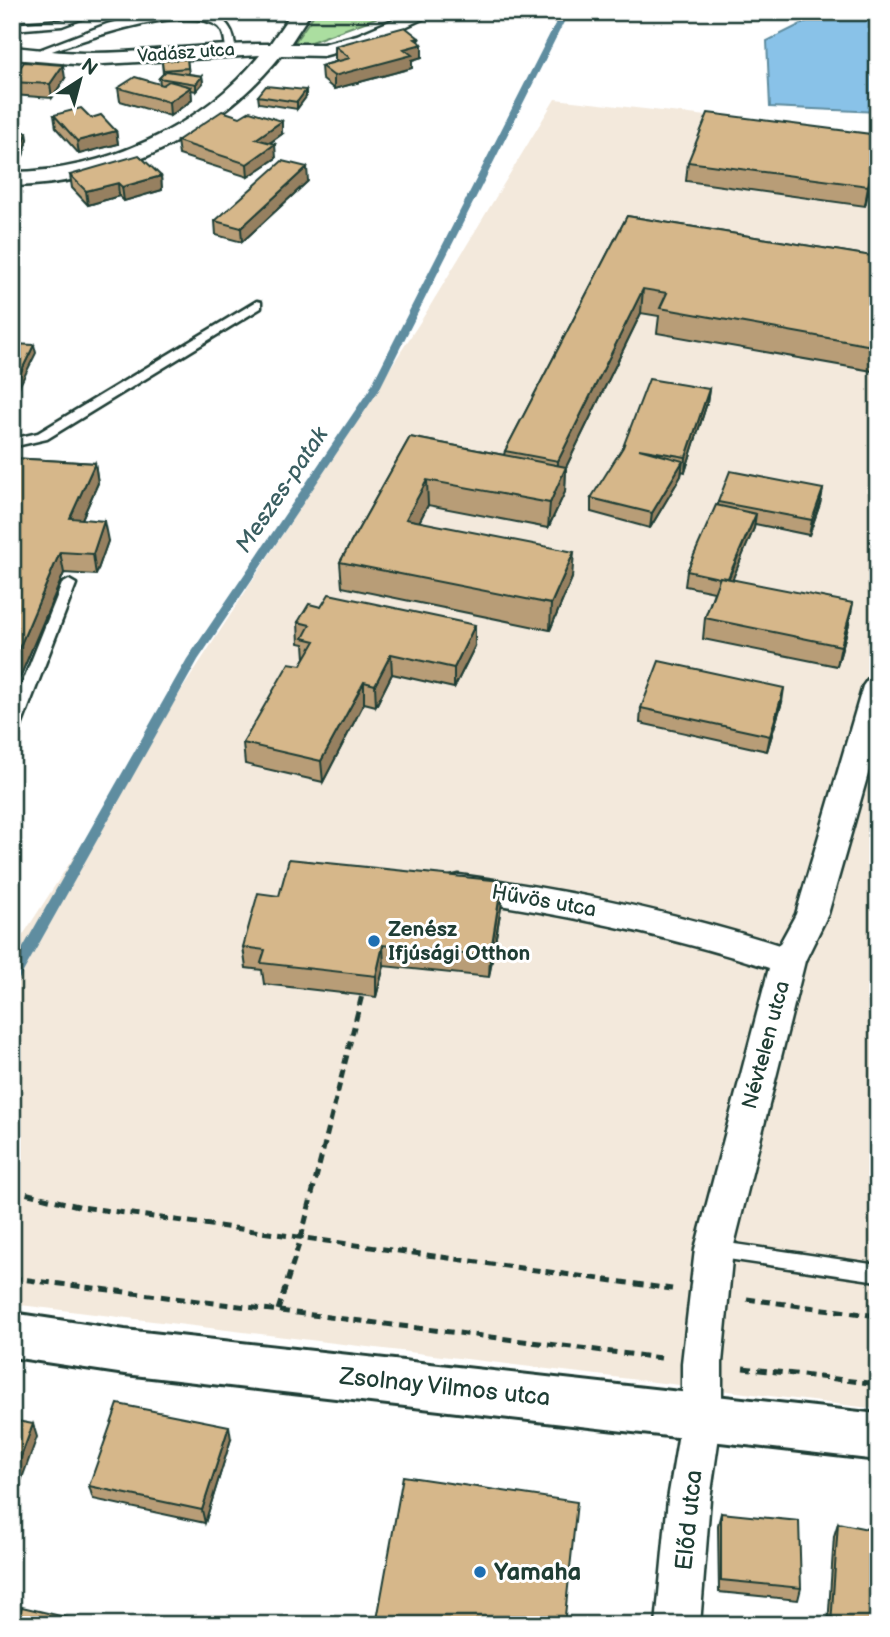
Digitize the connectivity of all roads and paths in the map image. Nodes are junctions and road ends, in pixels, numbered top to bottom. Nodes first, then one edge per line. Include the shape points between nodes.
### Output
1 (302, 12) edge
2 (428, 12) edge
3 (92, 13) edge
4 (12, 27) edge
5 (230, 49) junction
6 (276, 50) junction
7 (22, 54) edge
8 (12, 179) edge
9 (257, 305) dead end
10 (12, 443) edge
11 (69, 584) dead end
12 (878, 685) edge
13 (12, 729) edge
14 (429, 883) edge
15 (788, 961) junction
16 (362, 995) edge
17 (12, 1190) edge
18 (301, 1238) junction
19 (714, 1249) junction
20 (878, 1273) edge
21 (12, 1278) edge
22 (709, 1294) junction
23 (278, 1310) junction
24 (878, 1316) edge
25 (12, 1335) edge
26 (702, 1363) junction
27 (878, 1384) edge
28 (702, 1415) junction
29 (878, 1437) edge
30 (678, 1625) edge

1 - 6 street
2 - 6 street, Vadász utca via 364,39 323,50
3 - 4 lane via 62,23
5 - 6 street, Vadász utca
5 - 7 street, Vadász utca via 99,58
5 - 7 lane via 229,28 197,13 175,12 138,18
6 - 8 street via 248,83 199,124 163,144 73,172
9 - 10 lane via 42,436
11 - 13 lane
12 - 15 street, Névtelen utca via 812,914
14 - 15 street, Hűvös utca via 563,901 701,933
15 - 19 street, Névtelen utca
16 - 18 path
17 - 18 path via 82,1207
18 - 22 path
18 - 23 path
19 - 20 lane
19 - 22 street, Névtelen utca
21 - 23 path
22 - 24 path
22 - 26 street, Névtelen utca
23 - 26 path
25 - 28 main road, Zsolnay Vilmos utca via 125,1352
26 - 27 path
26 - 28 street, Névtelen utca
28 - 29 main road, Zsolnay Vilmos utca
28 - 30 street, Előd utca

